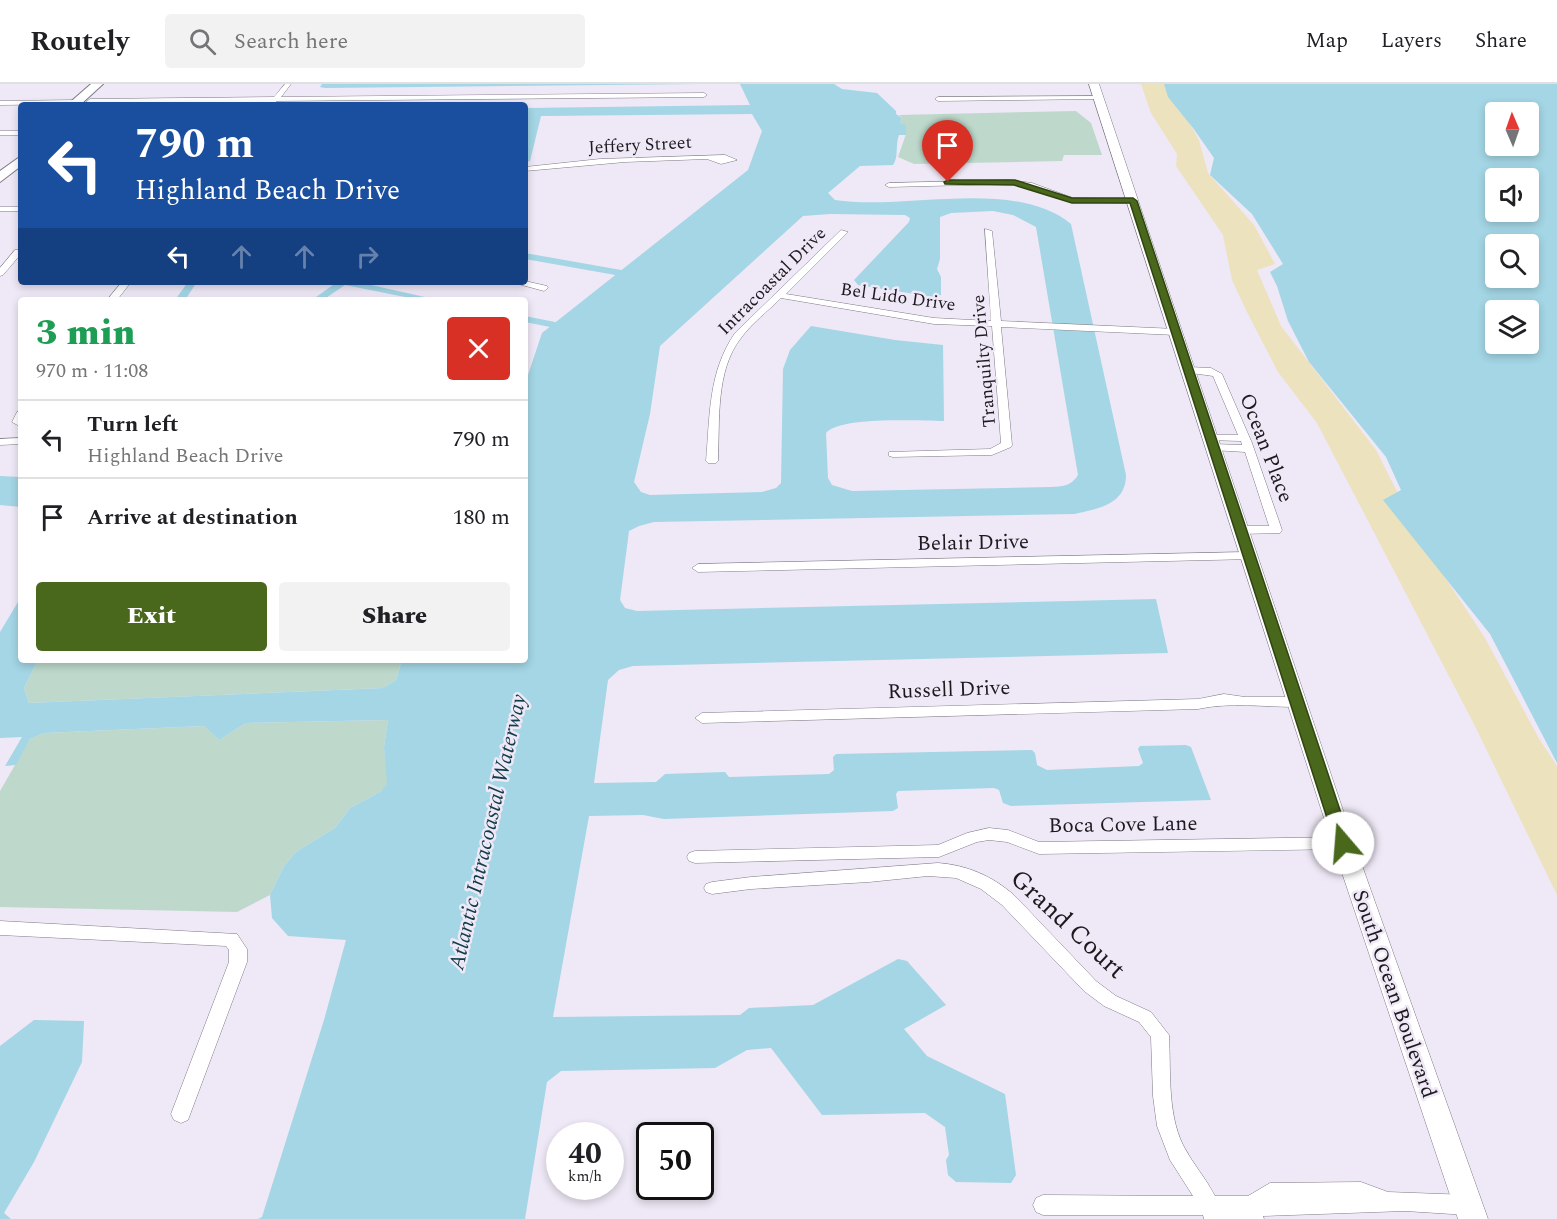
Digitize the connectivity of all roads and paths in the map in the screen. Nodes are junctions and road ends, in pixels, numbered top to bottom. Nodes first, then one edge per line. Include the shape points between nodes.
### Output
1 (98, 84) edge
2 (110, 84) edge
3 (288, 84) edge
4 (1096, 91) edge
5 (704, 95) dead end
6 (938, 99) dead end
7 (82, 102) edge
8 (273, 102) edge
9 (0, 103) edge
10 (18, 103) edge
11 (0, 133) edge
12 (18, 133) edge
13 (707, 157) dead end
14 (14, 165) edge
15 (528, 170) edge
16 (0, 178) edge
17 (889, 185) dead end
18 (1133, 201) junction
19 (0, 204) edge
20 (18, 204) edge
21 (0, 209) edge
22 (18, 209) edge
23 (988, 231) dead end
24 (844, 232) dead end
25 (6, 252) dead end
26 (18, 252) edge
27 (18, 254) edge
28 (0, 273) edge
29 (124, 285) edge
30 (528, 285) edge
31 (544, 288) dead end
32 (779, 295) junction
33 (114, 297) edge
34 (997, 324) junction
35 (1175, 330) junction
36 (1188, 370) junction
37 (18, 441) edge
38 (0, 442) edge
39 (1212, 442) junction
40 (1247, 443) junction
41 (893, 454) dead end
42 (712, 461) dead end
43 (1240, 530) junction
44 (1249, 556) junction
45 (698, 568) dead end
46 (1297, 702) junction
47 (702, 718) dead end
48 (1343, 843) junction
49 (695, 856) dead end
50 (712, 888) dead end
51 (0, 928) edge
52 (182, 1114) dead end
53 (1042, 1205) dead end
54 (1253, 1212) edge
55 (1470, 1212) edge
56 (1213, 1213) edge

1 - 7 main road
2 - 7 main road
3 - 8 street
4 - 6 street
4 - 18 main road, South Ocean Boulevard
5 - 8 street
7 - 8 street
9 - 10 street
11 - 12 street
13 - 15 street, Jeffery Street via 626,158
14 - 16 main road
17 - 18 street via 1010,182 1072,201
18 - 35 main road, South Ocean Boulevard
19 - 20 street
21 - 22 street
23 - 34 street, Tranquilty Drive
24 - 32 street, Intracoastal Drive
25 - 26 street
27 - 28 street
29 - 33 street
30 - 31 street
32 - 34 street, Bel Lido Drive via 908,318
32 - 42 street, Intracoastal Drive via 738,335 722,360
34 - 35 street, Bel Lido Drive
34 - 41 street, Tranquilty Drive via 1007,445 992,452
35 - 36 main road, South Ocean Boulevard
36 - 39 main road, South Ocean Boulevard
36 - 40 street, Ocean Place via 1218,374
37 - 38 street
39 - 40 street
39 - 43 main road, South Ocean Boulevard
40 - 43 street, Ocean Place via 1276,530
43 - 44 main road, South Ocean Boulevard
44 - 45 street, Belair Drive
44 - 46 main road, South Ocean Boulevard
46 - 47 street, Russell Drive
46 - 48 main road, South Ocean Boulevard
48 - 49 street, Boca Cove Lane via 1039,848 1010,836 988,833 939,851
48 - 55 main road, South Ocean Boulevard
50 - 56 street, Grand Court via 927,869 950,870 992,886 1099,994 1154,1025 1160,1035 1163,1108 1168,1130 1176,1153
51 - 52 street via 231,939 238,949 238,962
53 - 56 street
54 - 55 street via 1389,1202
54 - 56 street

